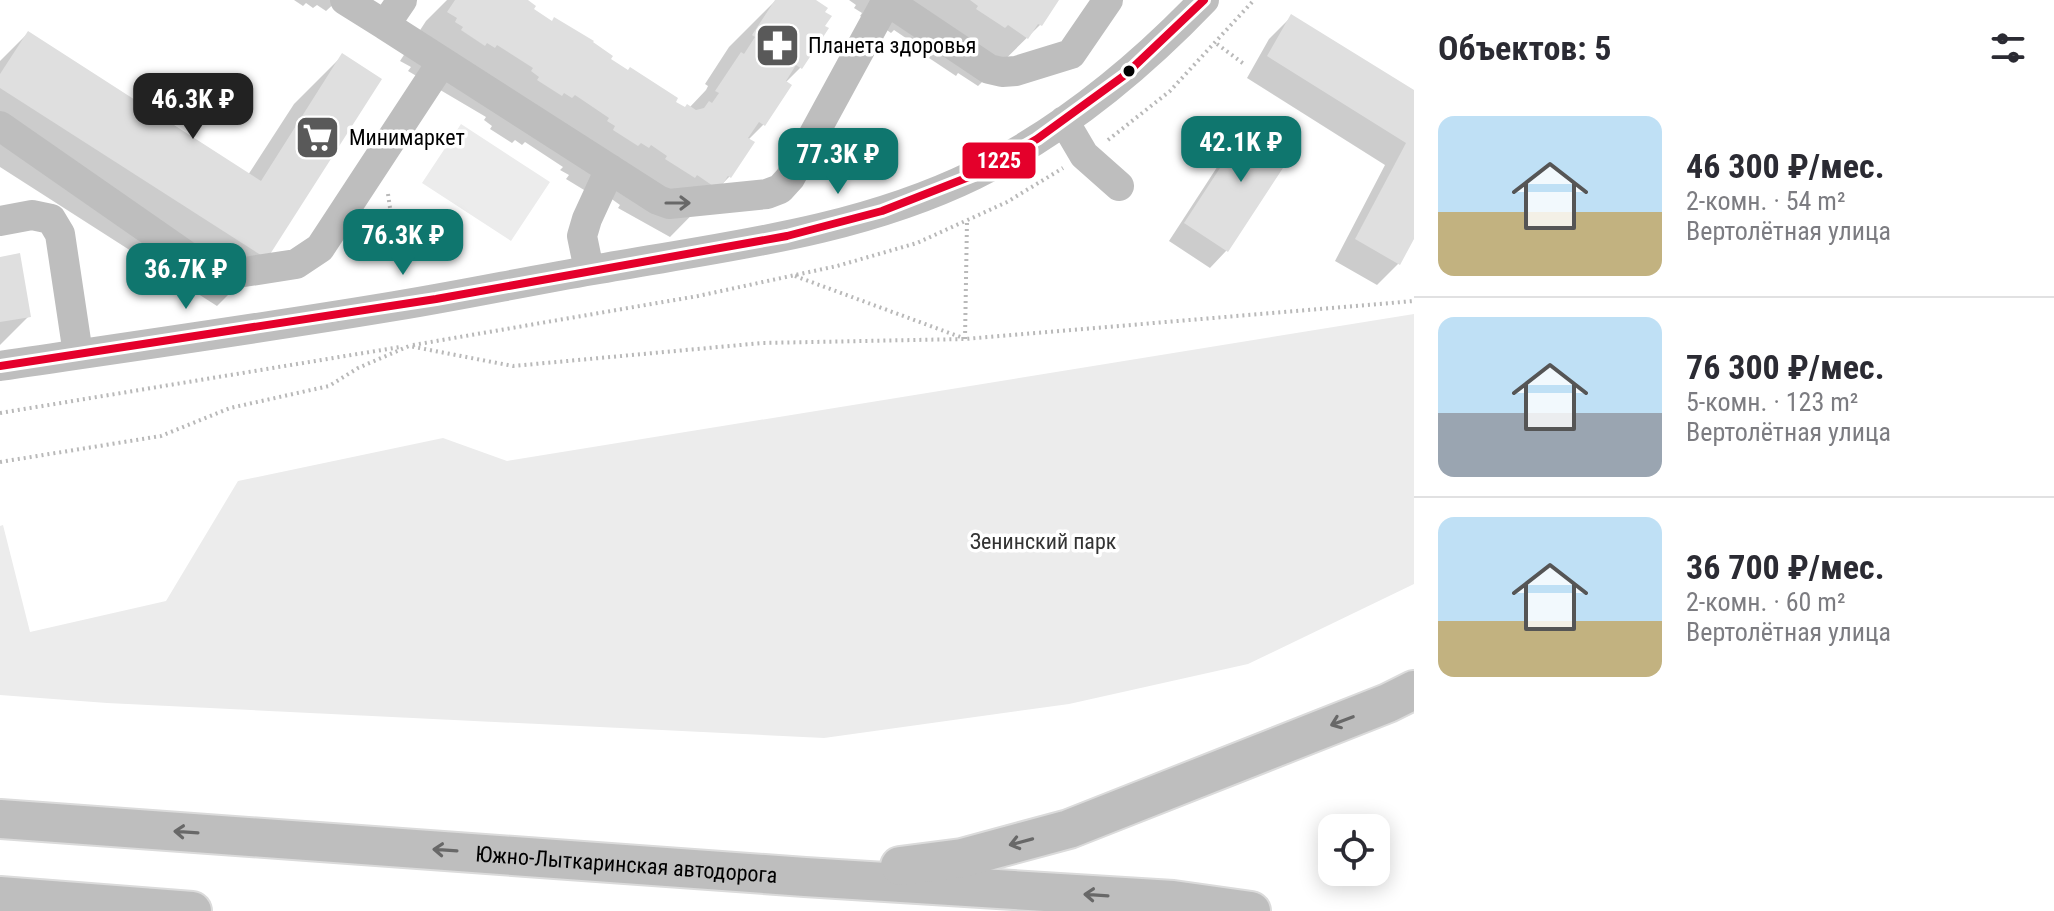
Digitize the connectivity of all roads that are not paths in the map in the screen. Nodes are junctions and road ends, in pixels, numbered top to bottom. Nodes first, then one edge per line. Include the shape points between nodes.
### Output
1 (345, 0) edge
2 (402, 0) edge
3 (886, 0) edge
4 (1108, 0) edge
5 (1204, 0) edge
6 (385, 25) junction
7 (442, 62) junction
8 (1064, 121) junction
9 (0, 126) edge
10 (610, 169) junction
11 (1119, 186) dead end
12 (0, 221) edge
13 (589, 270) junction
14 (78, 354) junction
15 (0, 366) edge
16 (1414, 690) edge
17 (0, 819) edge
18 (805, 877) junction
19 (0, 896) edge
20 (192, 911) edge
21 (1251, 911) edge

1 - 6 street
2 - 6 street
3 - 4 street via 989,69 1002,72 1071,54
10 -> 3 street via 669,204 780,189
5 - 8 street via 1125,75
6 - 7 street
7 - 9 street via 320,248 296,264 231,274 207,270
7 - 10 street
8 - 11 street via 1084,155
8 - 13 street via 972,175 859,218
10 - 13 street via 582,236
12 - 14 street via 32,215 51,219 60,234
13 - 14 street via 380,309
14 - 15 street
16 -> 18 main road via 1069,829 962,858
18 -> 17 main road, Южно-Лыткаринская автодорога
21 -> 18 main road, Южно-Лыткаринская автодорога via 1173,900
19 - 20 main road

